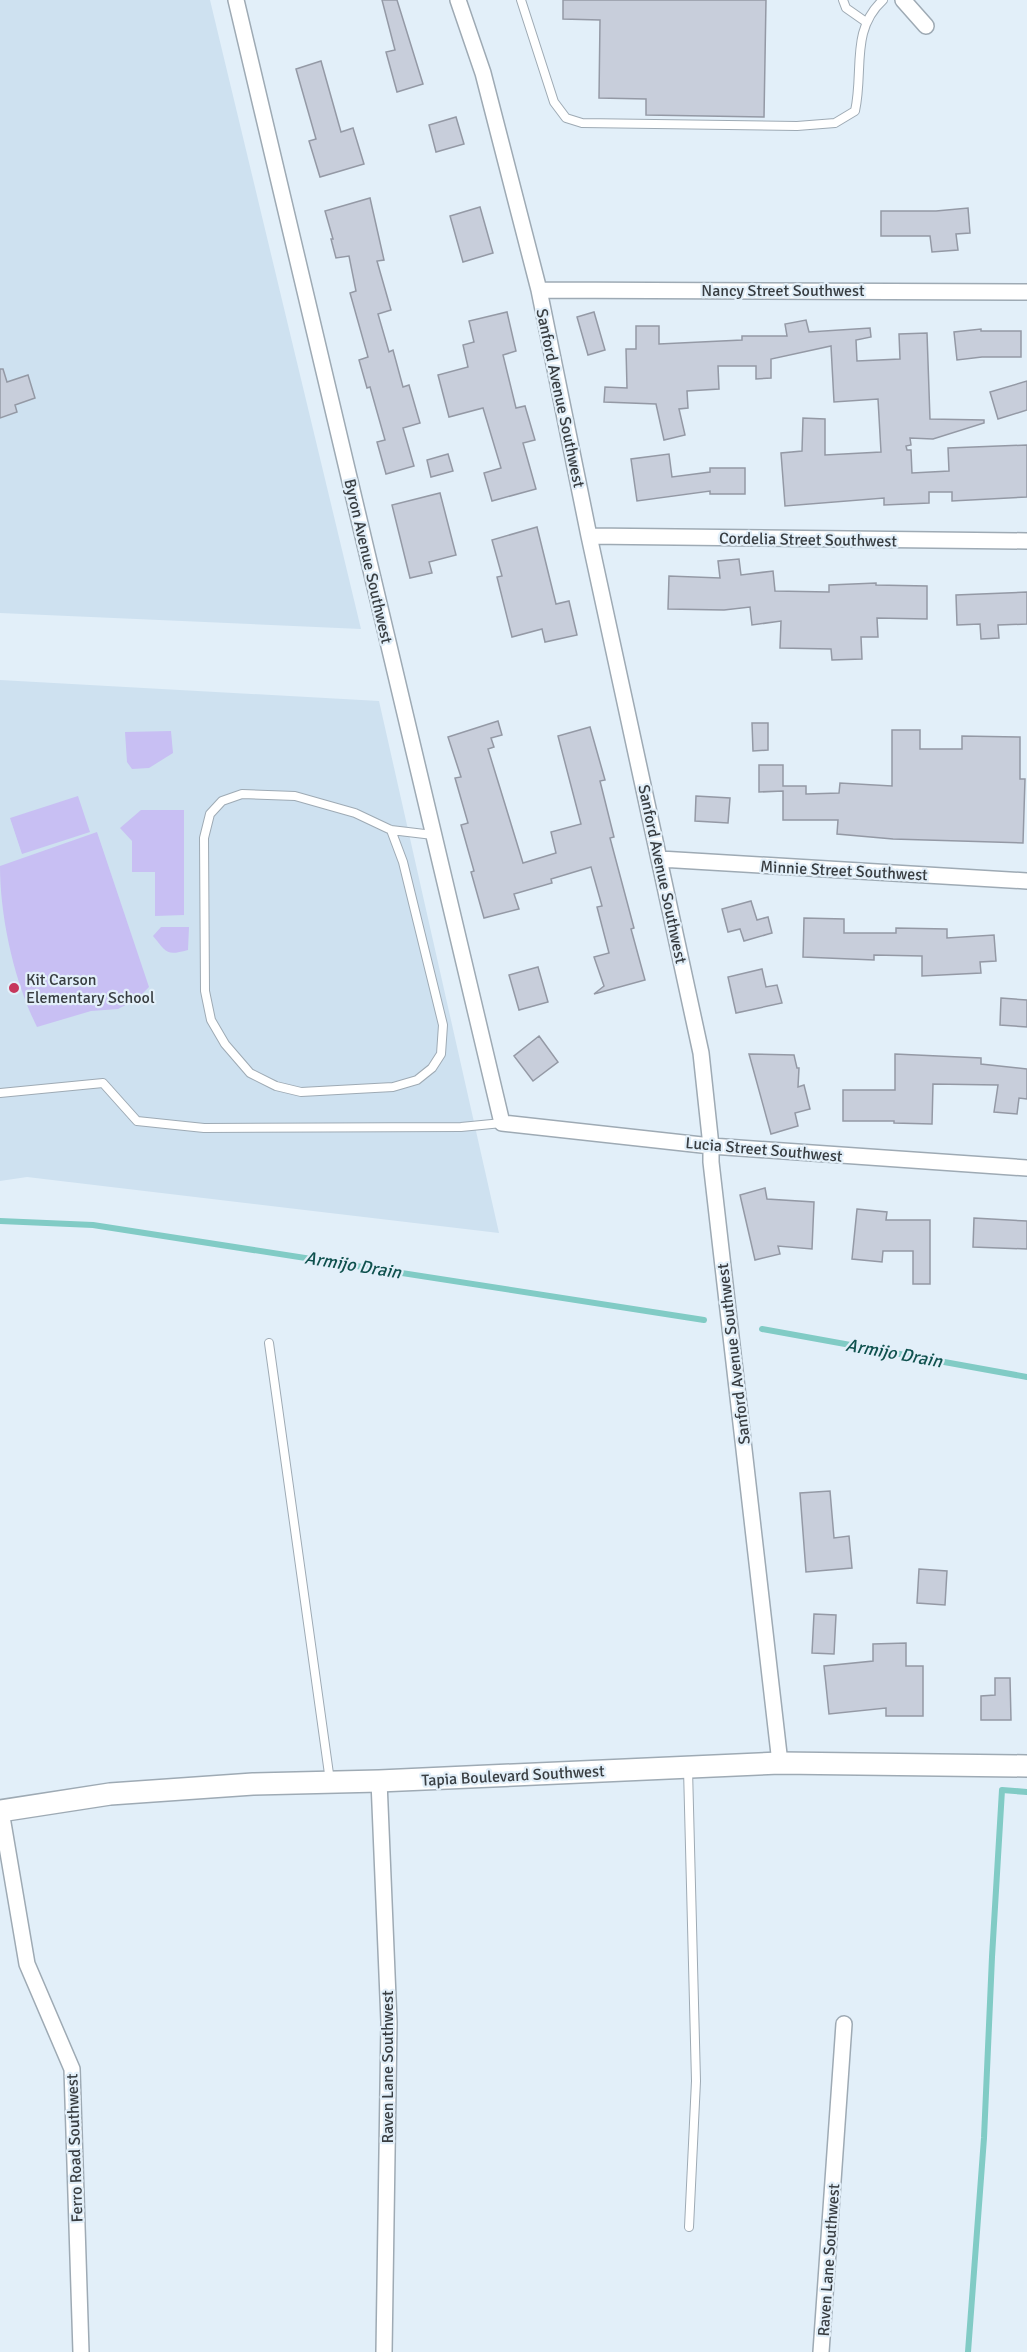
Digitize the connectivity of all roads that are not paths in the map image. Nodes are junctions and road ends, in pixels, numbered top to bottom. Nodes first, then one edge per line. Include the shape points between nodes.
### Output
1 (236, 0) edge
2 (458, 0) edge
3 (521, 0) edge
4 (843, 0) edge
5 (883, 0) edge
6 (903, 0) edge
7 (866, 22) junction
8 (926, 26) dead end
9 (539, 290) junction
10 (1027, 292) edge
11 (590, 536) junction
12 (1027, 541) edge
13 (391, 830) junction
14 (433, 835) junction
15 (660, 859) junction
16 (1027, 881) edge
17 (0, 1093) edge
18 (502, 1123) junction
19 (711, 1146) junction
20 (1027, 1168) edge
21 (269, 1342) dead end
22 (780, 1763) junction
23 (1027, 1766) edge
24 (688, 1767) junction
25 (379, 1781) junction
26 (330, 1782) junction
27 (0, 1811) edge
28 (844, 2024) dead end
29 (689, 2227) dead end
30 (81, 2352) edge
31 (384, 2352) edge
32 (821, 2352) edge

1 - 14 street, Byron Avenue Southwest
2 - 9 street, Sanford Avenue Southwest via 483,73
3 - 7 lane via 554,102 566,118 582,123 835,123 855,111 861,36
4 - 7 lane via 846,8
5 - 7 lane
6 - 8 street
9 - 10 street, Nancy Street Southwest
9 - 11 street, Sanford Avenue Southwest
11 - 12 street, Cordelia Street Southwest
11 - 15 street, Sanford Avenue Southwest
13 - 13 lane via 355,813 296,796 242,794 222,801 210,814 204,838 206,991 211,1020 250,1073 276,1086 301,1092 393,1087 417,1080 441,1054 442,1025 403,862
13 - 14 lane
14 - 18 street, Byron Avenue Southwest
15 - 16 street, Minnie Street Southwest
15 - 19 street, Sanford Avenue Southwest via 701,1053
17 - 18 lane via 103,1083 137,1121 204,1128 461,1127
18 - 19 street, Lucia Street Southwest
19 - 20 street, Lucia Street Southwest
19 - 22 street, Sanford Avenue Southwest
21 - 26 lane
22 - 23 street, Tapia Boulevard Southwest
22 - 24 street, Tapia Boulevard Southwest
24 - 25 street, Tapia Boulevard Southwest
24 - 29 lane via 696,2082
25 - 26 street, Tapia Boulevard Southwest
25 - 31 street, Raven Lane Southwest via 389,2022
26 - 27 street, Tapia Boulevard Southwest via 189,1787 110,1794
27 - 30 street, Ferro Road Southwest via 27,1964 72,2069
28 - 32 street, Raven Lane Southwest

